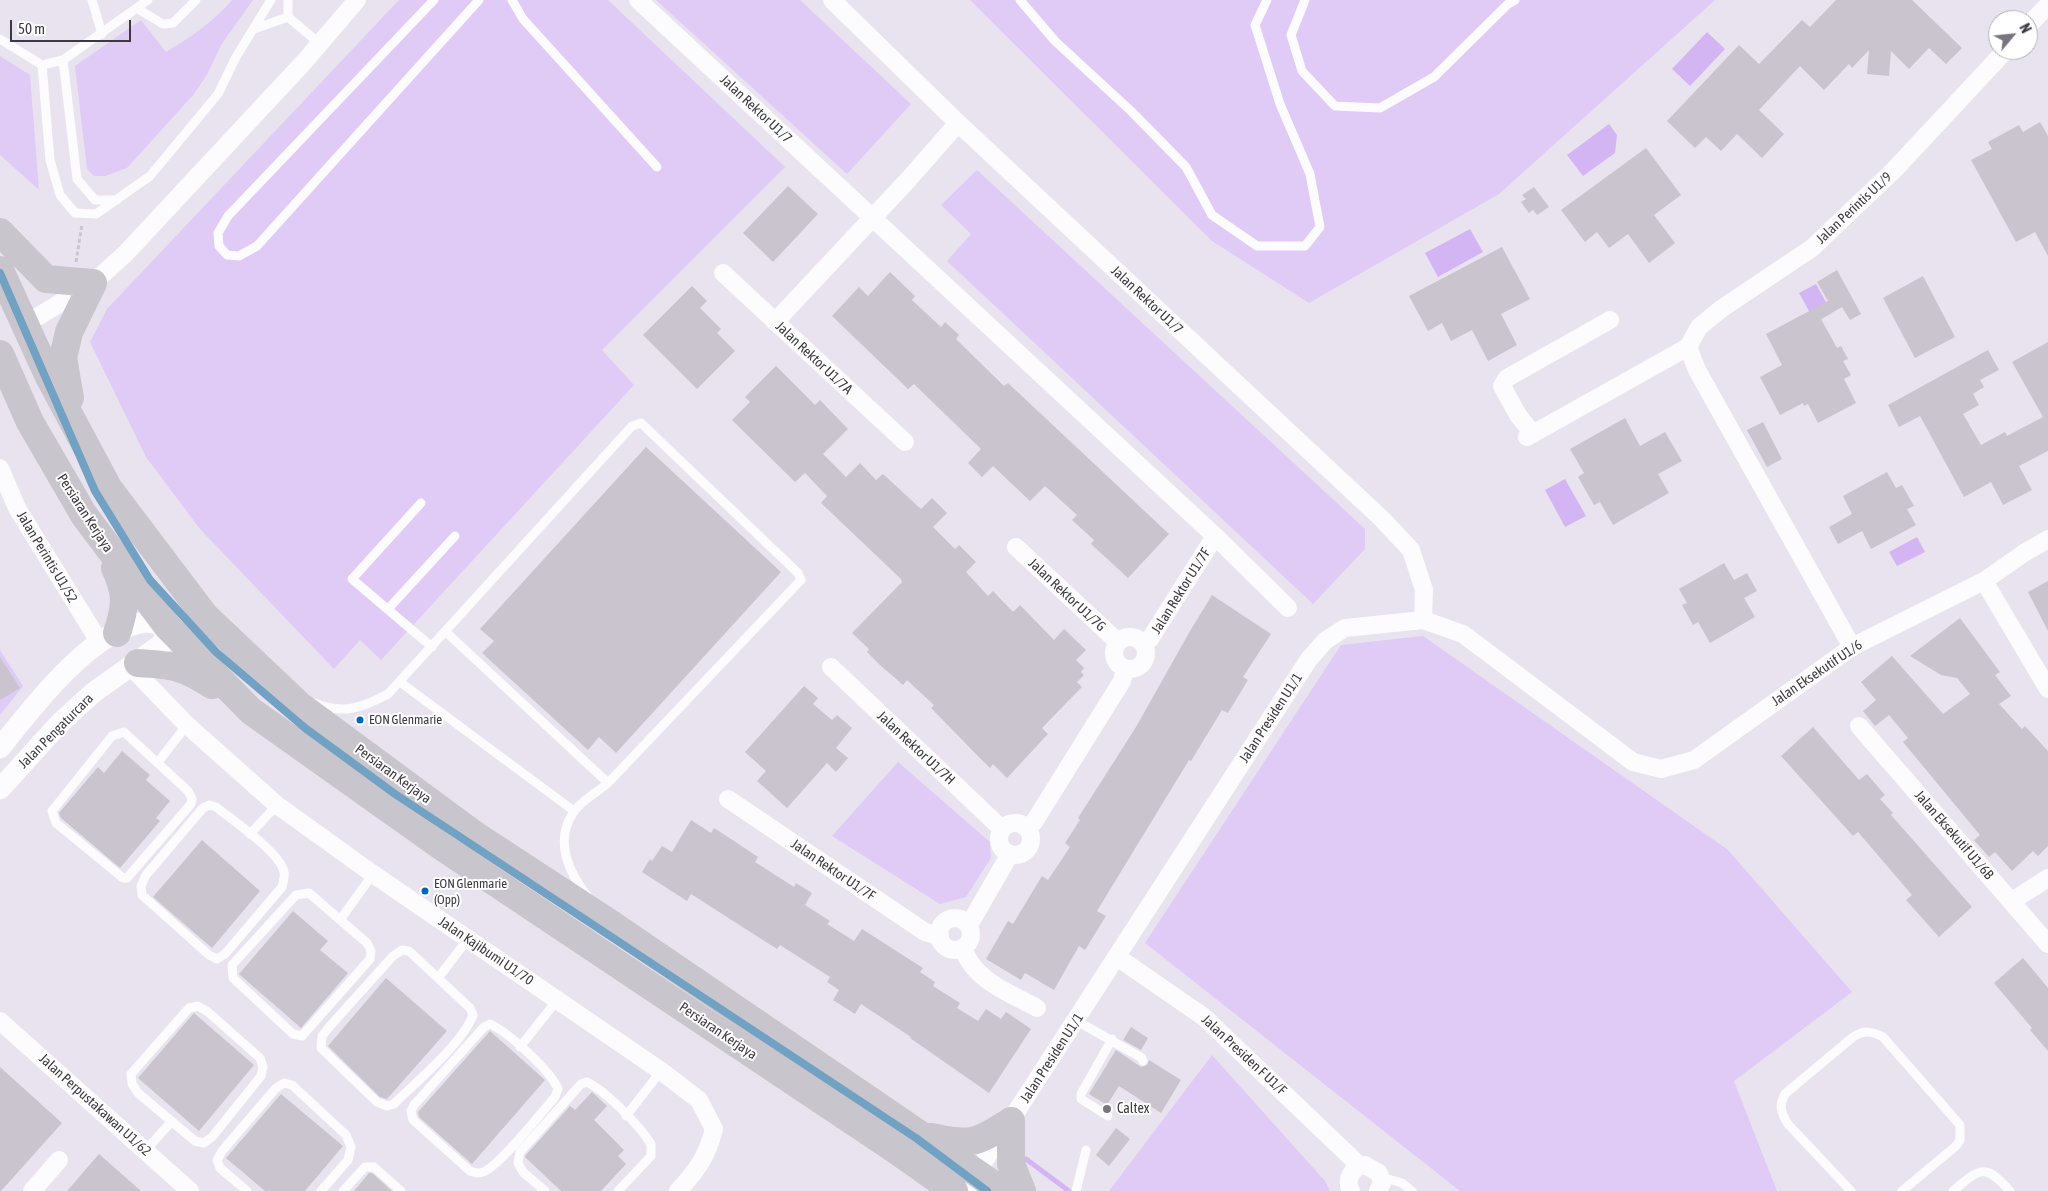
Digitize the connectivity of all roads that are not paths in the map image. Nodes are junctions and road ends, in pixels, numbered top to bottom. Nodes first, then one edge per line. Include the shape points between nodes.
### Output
1 (92, 0) edge
2 (148, 0) edge
3 (196, 0) edge
4 (271, 0) edge
5 (288, 0) edge
6 (357, 0) edge
7 (434, 0) edge
8 (479, 0) edge
9 (512, 0) edge
10 (638, 0) edge
11 (832, 0) edge
12 (1020, 0) edge
13 (1267, 0) edge
14 (1305, 0) edge
15 (1515, 0) edge
16 (2048, 5) edge
17 (138, 9) junction
18 (2038, 16) edge
19 (288, 17) junction
20 (254, 29) junction
21 (102, 34) junction
22 (0, 39) edge
23 (320, 44) junction
24 (63, 60) junction
25 (1997, 60) edge
26 (42, 65) junction
27 (958, 123) junction
28 (657, 167) dead end
29 (116, 200) junction
30 (873, 218) junction
31 (0, 232) edge
32 (0, 270) edge
33 (723, 273) dead end
34 (84, 277) junction
35 (12, 320) edge
36 (1610, 320) dead end
37 (775, 322) junction
38 (1688, 347) junction
39 (0, 354) edge
40 (49, 377) junction
41 (73, 420) junction
42 (40, 440) junction
43 (905, 442) dead end
44 (0, 468) edge
45 (421, 503) dead end
46 (455, 536) dead end
47 (1216, 536) junction
48 (2048, 540) edge
49 (103, 542) junction
50 (1016, 548) dead end
51 (1984, 581) junction
52 (1288, 608) dead end
53 (388, 609) junction
54 (1423, 620) junction
55 (168, 627) junction
56 (446, 632) junction
57 (108, 638) junction
58 (1118, 642) junction
59 (1143, 644) junction
60 (432, 647) junction
61 (1852, 647) junction
62 (134, 665) junction
63 (831, 668) dead end
64 (1125, 669) junction
65 (400, 682) junction
66 (280, 687) junction
67 (2048, 688) edge
68 (251, 711) junction
69 (187, 725) junction
70 (1859, 726) dead end
71 (1734, 732) joint
72 (0, 748) edge
73 (158, 762) junction
74 (608, 783) junction
75 (410, 787) junction
76 (0, 789) edge
77 (728, 799) dead end
78 (277, 805) junction
79 (574, 812) junction
80 (1026, 828) junction
81 (1002, 829) junction
82 (250, 834) junction
83 (1010, 854) junction
84 (373, 874) junction
85 (2048, 878) edge
86 (2012, 901) junction
87 (340, 920) junction
88 (611, 924) junction
89 (969, 926) junction
90 (940, 936) junction
91 (468, 939) junction
92 (2048, 944) edge
93 (963, 948) junction
94 (1116, 957) junction
95 (438, 978) junction
96 (558, 999) junction
97 (1037, 1008) dead end
98 (0, 1021) edge
99 (1077, 1021) junction
100 (1112, 1039) junction
101 (520, 1047) junction
102 (1143, 1061) dead end
103 (661, 1071) junction
104 (626, 1116) junction
105 (1108, 1116) dead end
106 (1011, 1121) junction
107 (171, 1122) junction
108 (912, 1145) junction
109 (146, 1150) junction
110 (1086, 1150) dead end
111 (59, 1160) dead end
112 (1360, 1166) junction
113 (971, 1181) edge
114 (1380, 1184) edge
115 (32, 1191) edge
116 (190, 1191) edge
117 (247, 1191) edge
118 (321, 1191) edge
119 (343, 1191) edge
120 (401, 1191) edge
121 (545, 1191) edge
122 (618, 1191) edge
123 (678, 1191) edge
124 (923, 1191) edge
125 (954, 1191) edge
126 (1003, 1191) edge
127 (1022, 1191) edge
128 (1076, 1191) edge
129 (1351, 1191) edge
130 (1412, 1191) edge
131 (1851, 1191) edge
132 (1902, 1191) edge
133 (1953, 1191) edge
134 (2010, 1191) edge

1 - 21 lane
2 - 17 lane
3 - 17 lane via 173,23 162,24
4 - 20 lane
5 - 19 lane
6 - 23 street
7 - 8 lane via 228,216 218,233 219,246 227,255 239,256 256,246
9 - 28 lane via 524,19
10 - 30 street, Jalan Rektor U1/7
11 - 27 street, Jalan Rektor U1/7
12 - 13 lane via 1055,41 1186,167 1212,215 1257,246 1305,246 1320,227 1310,174 1280,104 1255,26
14 - 15 lane via 1291,34 1302,71 1335,106 1380,108 1434,77
16 - 18 street
17 - 21 lane
19 - 20 lane
19 - 23 lane
20 - 29 lane via 218,94 150,176
21 - 24 lane
22 - 26 lane
23 - 34 street via 126,253
24 - 26 lane
24 - 29 lane via 77,179 95,200
25 - 38 street, Jalan Perintis U1/9 via 1894,170 1812,248 1721,309 1699,327
26 - 29 lane via 50,160 60,195 75,213 96,214
27 - 30 street
27 - 54 street, Jalan Rektor U1/7 via 1382,519 1411,550 1424,590
30 - 37 street
30 - 47 street, Jalan Rektor U1/7
31 - 34 main road via 46,280
32 - 35 main road, Persiaran Kerjaya
33 - 37 street, Jalan Rektor U1/7A
34 - 35 street
34 - 41 main road via 63,358
35 - 40 main road, Persiaran Kerjaya
35 - 42 main road via 15,338 12,354
36 - 38 street via 1507,378 1502,386 1530,435
37 - 43 street, Jalan Rektor U1/7A
38 - 61 street via 1706,387
39 - 42 main road, Persiaran Kerjaya
40 - 41 main road, Persiaran Kerjaya
40 - 55 main road via 77,451 106,507 168,594 172,605
41 - 66 main road, Persiaran Kerjaya via 109,488 205,616
42 - 49 main road, Persiaran Kerjaya
44 - 57 street, Jalan Perintis U1/52 via 16,508
45 - 53 lane via 352,579
46 - 53 lane
47 - 52 street, Jalan Rektor U1/7
47 - 59 street, Jalan Rektor U1/7F via 1150,639
48 - 51 street, Jalan Eksekutif U1/6 via 2024,552
49 - 55 main road, Persiaran Kerjaya
49 - 57 main road via 124,586 125,610
50 - 58 street, Jalan Rektor U1/7G
51 - 61 street, Jalan Eksekutif U1/6
51 - 67 street
53 - 60 lane
54 - 71 street, Jalan Presiden U1/1 via 1463,634 1633,762 1661,769 1694,760
54 - 94 street, Jalan Presiden U1/1 via 1345,628 1326,640 1309,659
55 - 57 street via 147,622
55 - 62 street, Jalan Pengaturcara via 162,644
55 - 68 main road, Persiaran Kerjaya
55 - 75 main road via 185,628 200,635 236,670 329,740
56 - 60 lane
56 - 74 lane
56 - 74 lane via 632,426 641,423 798,573 801,580
57 - 72 street via 42,696
58 - 59 street via 1131,636
58 - 64 street via 1114,657
59 - 64 street via 1146,653 1143,662 1135,669
60 - 65 lane
61 - 71 street, Jalan Eksekutif U1/6
62 - 68 main road via 173,664 190,671
62 - 69 street, Jalan Kajibumi U1/70
62 - 76 street, Jalan Pengaturcara via 94,692 59,724
63 - 81 street, Jalan Rektor U1/7H
64 - 80 street via 1122,681 1055,789 1034,822
65 - 66 lane via 388,694 364,707 342,710 320,706
65 - 79 lane
66 - 75 main road, Persiaran Kerjaya via 299,705
68 - 108 main road, Persiaran Kerjaya via 441,846
69 - 73 lane
69 - 78 street, Jalan Kajibumi U1/70
70 - 86 street, Jalan Eksekutif U1/6B
73 - 73 lane via 188,791 191,804 132,876 123,878 56,823 52,811 112,736 118,733 124,732
74 - 79 lane
75 - 88 main road, Persiaran Kerjaya via 475,835
77 - 90 street, Jalan Rektor U1/7F via 925,932
78 - 82 lane
78 - 84 street, Jalan Kajibumi U1/70
79 - 88 lane via 566,827 563,849 583,891
80 - 81 street via 1014,823
80 - 83 street via 1030,838 1028,848 1020,854
81 - 83 street via 1000,843
82 - 82 lane via 279,860 285,873 282,887 225,954 217,959 142,895 141,886 146,875 209,805
83 - 89 street
84 - 87 lane
84 - 91 street, Jalan Kajibumi U1/70
85 - 86 street
86 - 92 street, Jalan Eksekutif U1/6B
87 - 87 lane via 309,893 296,895 232,965 233,978 292,1034 302,1036 311,1028 370,958 371,951 366,942
88 - 108 main road, Persiaran Kerjaya
89 - 90 street via 961,919 950,919 942,926
89 - 93 street via 970,940
90 - 93 street via 948,948
91 - 95 lane
91 - 96 street, Jalan Kajibumi U1/70
93 - 97 street via 966,958 986,980
94 - 99 street, Jalan Presiden U1/1
94 - 112 street, Jalan Presiden F U1/F via 1204,1017
95 - 95 lane via 470,1008 473,1015 469,1025 394,1104 387,1106 377,1102 321,1048 322,1036 393,956 402,950 409,951
96 - 101 lane
96 - 103 street, Jalan Kajibumi U1/70
98 - 109 street, Jalan Perpustakawan U1/62
99 - 100 lane
99 - 106 street, Jalan Presiden U1/1
100 - 102 lane
100 - 105 lane via 1081,1094 1081,1098
101 - 101 lane via 555,1081 558,1089 555,1097 487,1171 479,1174 470,1171 413,1120 411,1111 484,1027 490,1024 496,1027
103 - 104 lane
103 - 123 street, Jalan Kajibumi U1/70 via 699,1100 714,1130 705,1157
104 - 121 lane via 594,1086 587,1082 581,1084 520,1152 518,1163 522,1172
104 - 122 lane via 651,1144 651,1156
106 - 108 main road via 970,1143
106 - 113 street, Jalan Presiden U1/1
106 - 127 main road via 1011,1164
107 - 107 lane via 195,1141 204,1143 261,1076 263,1066 260,1058 198,1006 189,1008 131,1074 132,1084 138,1093
107 - 109 lane
108 - 113 main road, Persiaran Kerjaya
108 - 124 main road
108 - 125 main road, Persiaran Kerjaya
109 - 116 street, Jalan Perpustakawan U1/62
110 - 128 lane
111 - 115 street
112 - 114 street, Jalan Presiden F U1/F via 1370,1166
112 - 129 street via 1349,1176
113 - 126 main road, Persiaran Kerjaya
114 - 130 lane via 1402,1183
117 - 118 lane via 220,1168 217,1160 276,1088 284,1083 292,1085 346,1135 351,1147 348,1160
119 - 120 lane via 366,1166 374,1167
131 - 132 lane via 1788,1124 1782,1115 1781,1100 1854,1037 1868,1032 1883,1037 1960,1124 1960,1140 1956,1146
133 - 134 lane via 1980,1172 1995,1175

